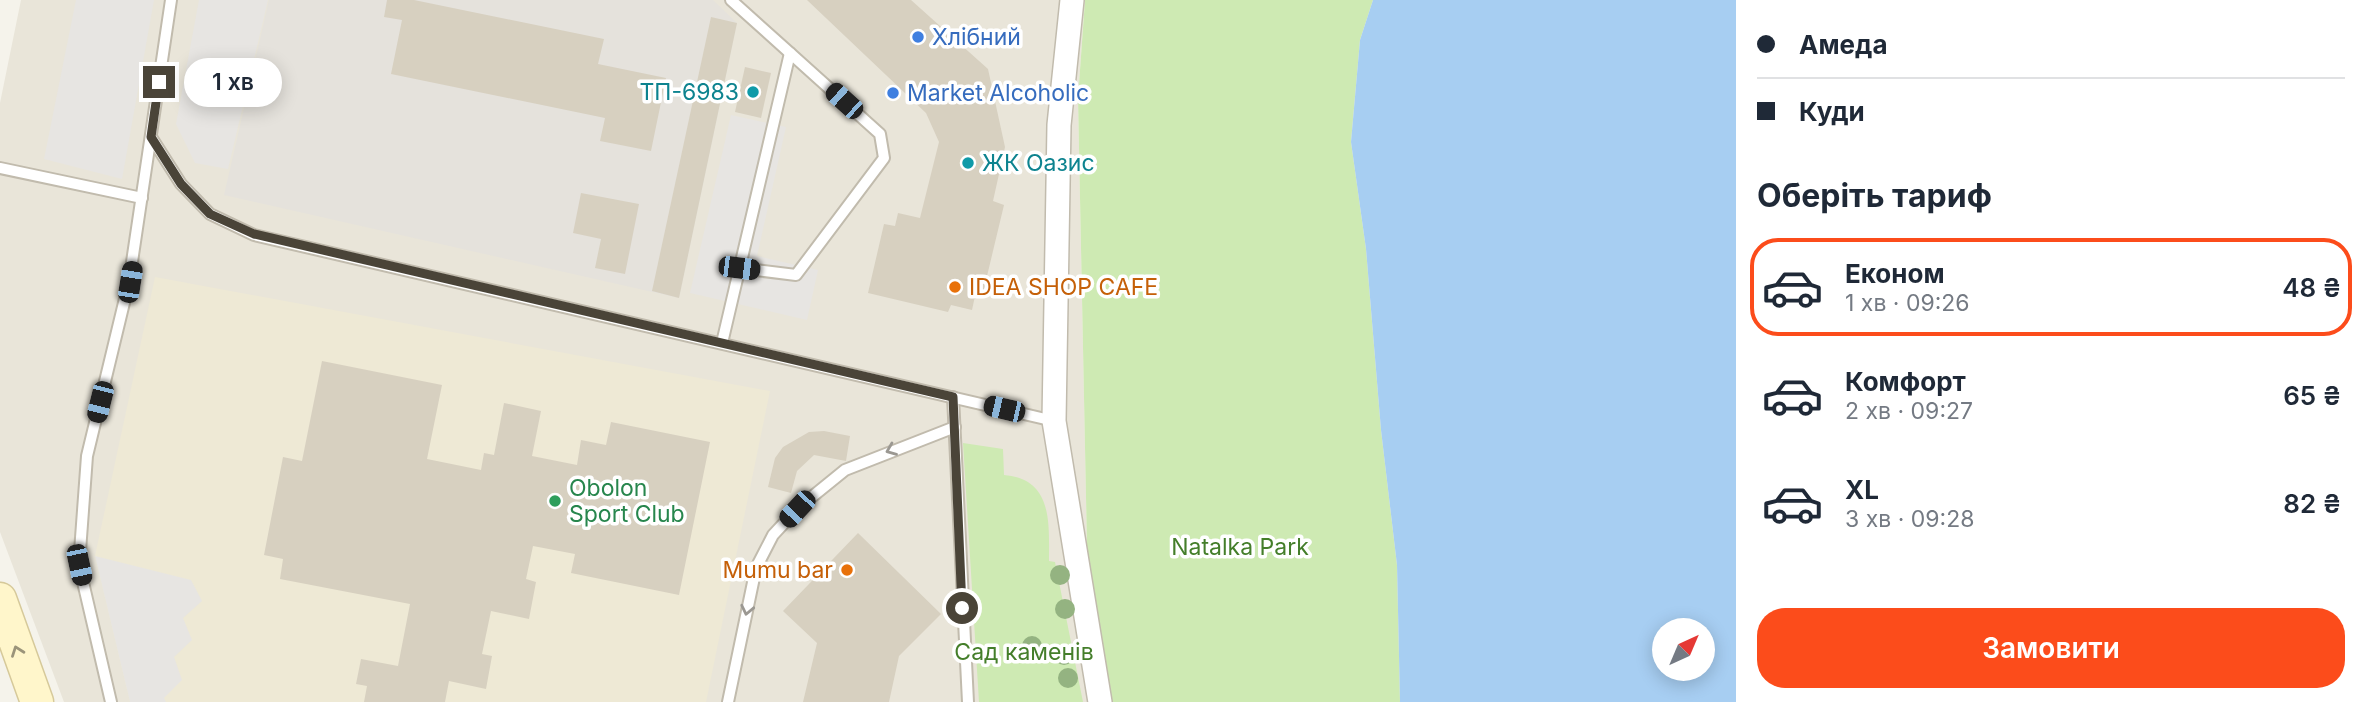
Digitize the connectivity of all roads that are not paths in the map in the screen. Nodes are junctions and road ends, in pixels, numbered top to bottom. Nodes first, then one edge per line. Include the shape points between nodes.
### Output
1 (171, 0) edge
2 (731, 0) edge
3 (1072, 0) edge
4 (790, 53) junction
5 (151, 137) junction
6 (0, 169) edge
7 (142, 198) junction
8 (739, 268) junction
9 (722, 343) junction
10 (953, 397) junction
11 (1054, 421) junction
12 (955, 427) junction
13 (0, 599) edge
14 (37, 702) edge
15 (111, 702) edge
16 (728, 702) edge
17 (968, 702) edge
18 (1100, 702) edge

1 - 5 lane
2 - 4 lane
3 - 11 street via 1059,125
4 - 8 lane
4 - 8 lane via 880,134 884,158 796,275
5 - 7 lane
5 - 9 lane via 181,184 210,214 254,234
6 - 7 lane
7 - 15 lane via 130,282 87,456 79,565
8 - 9 lane
9 - 10 lane
10 - 11 lane
10 - 12 lane
11 - 18 street
12 -> 16 lane via 845,470 773,535 756,568
12 - 17 lane
14 -> 13 main road

